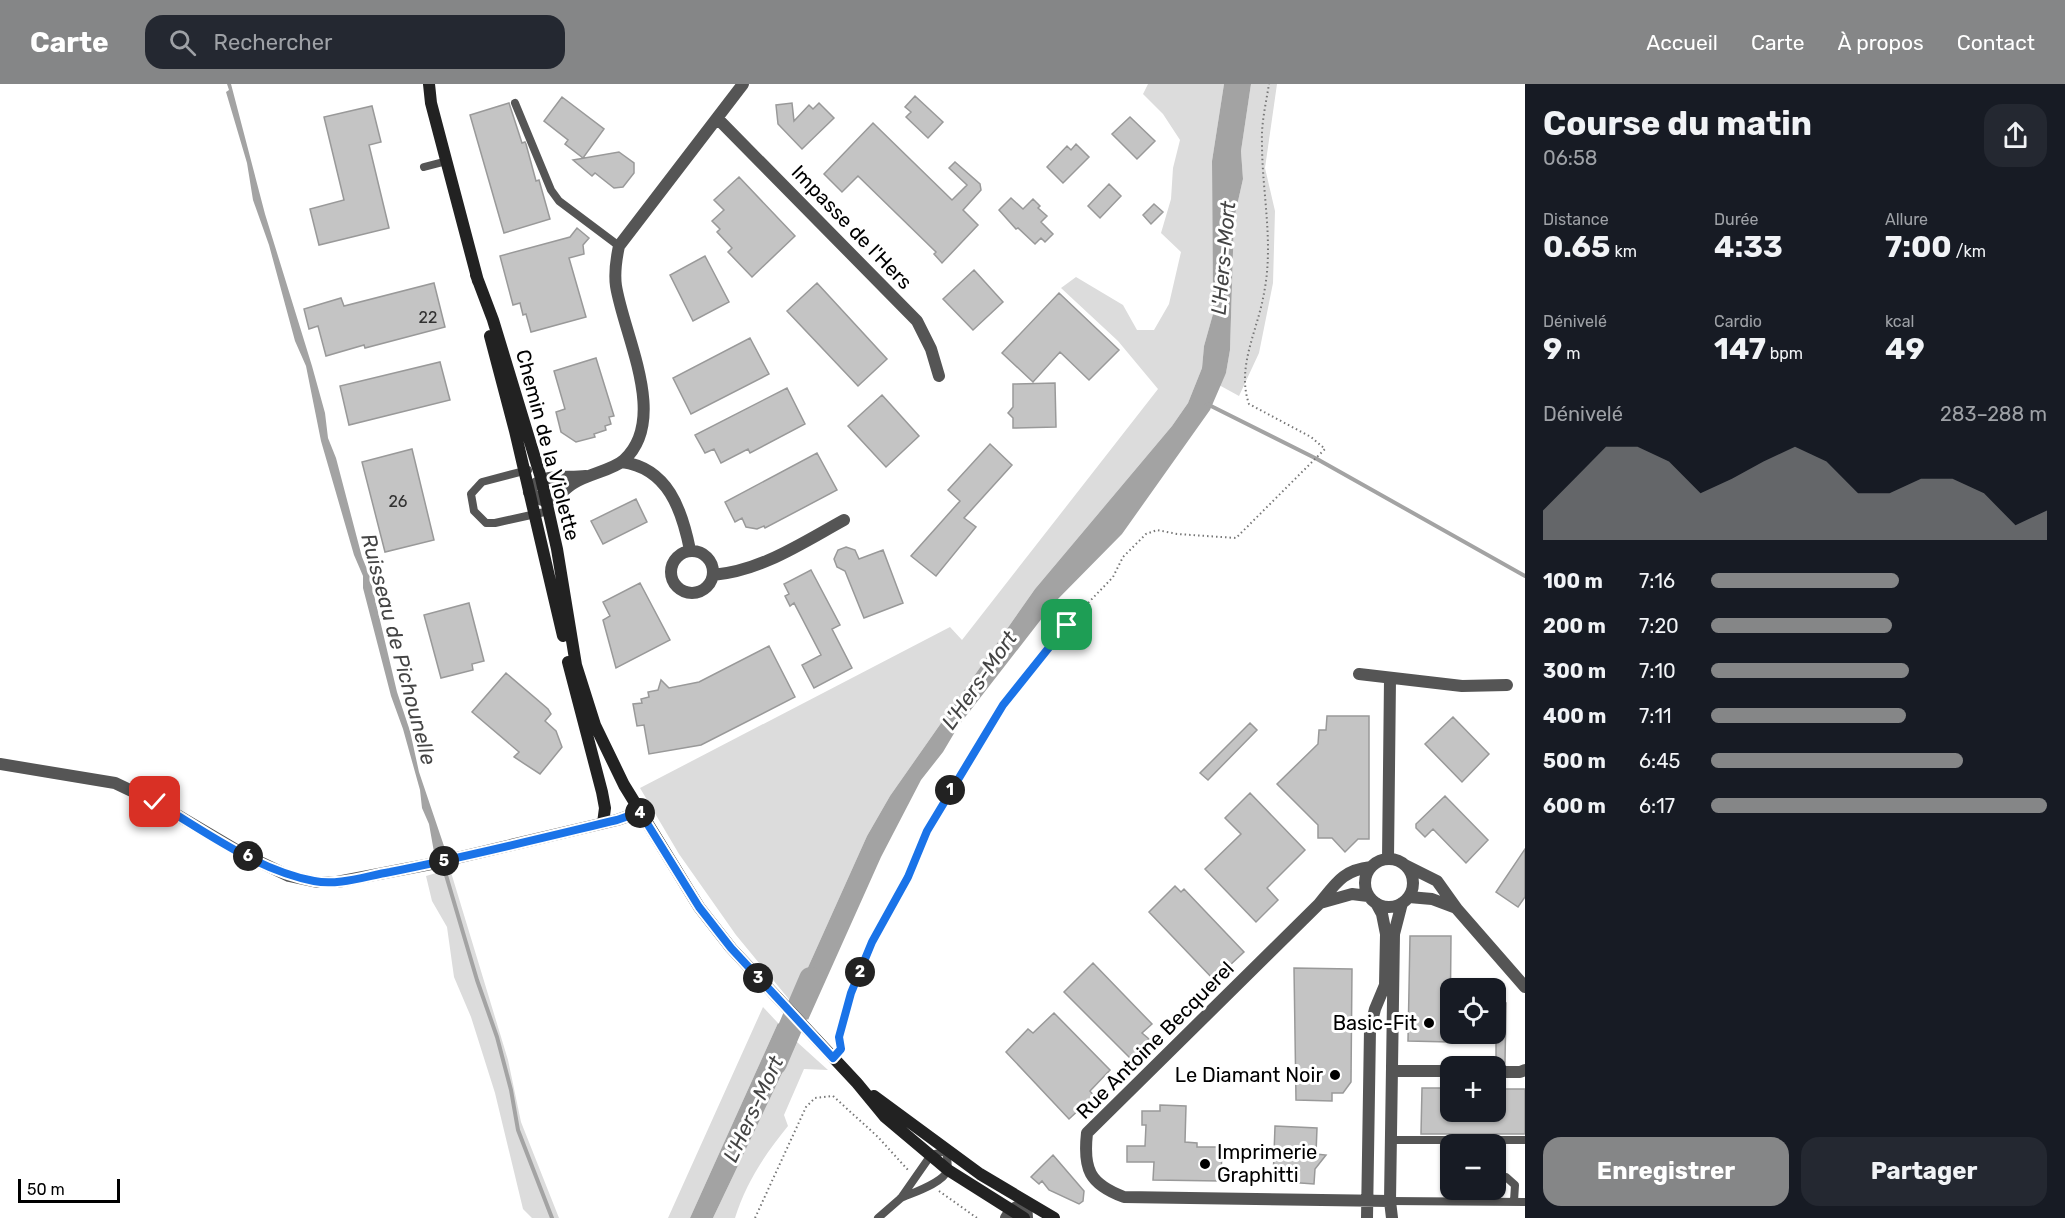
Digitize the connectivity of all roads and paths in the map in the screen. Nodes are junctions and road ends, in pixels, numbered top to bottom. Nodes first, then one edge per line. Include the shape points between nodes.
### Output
1 (429, 84) edge
2 (743, 84) edge
3 (1269, 84) edge
4 (515, 103) dead end
5 (718, 118) junction
6 (447, 161) junction
7 (424, 167) dead end
8 (619, 246) junction
9 (477, 275) junction
10 (939, 376) dead end
11 (622, 462) junction
12 (524, 471) junction
13 (540, 473) junction
14 (586, 476) junction
15 (529, 492) junction
16 (548, 507) junction
17 (534, 515) junction
18 (844, 520) dead end
19 (690, 550) junction
20 (713, 575) junction
21 (566, 649) junction
22 (576, 665) junction
23 (1359, 674) dead end
24 (1390, 679) junction
25 (1507, 685) dead end
26 (0, 764) edge
27 (640, 812) junction
28 (603, 823) junction
29 (1388, 859) junction
30 (1405, 865) junction
31 (1371, 867) junction
32 (1372, 900) junction
33 (1405, 900) junction
34 (1319, 904) junction
35 (1457, 909) junction
36 (1525, 987) edge
37 (831, 1056) junction
38 (1525, 1070) edge
39 (1392, 1071) junction
40 (1440, 1071) edge
41 (1506, 1072) edge
42 (857, 1083) junction
43 (1391, 1140) junction
44 (1525, 1140) edge
45 (946, 1151) junction
46 (931, 1155) junction
47 (948, 1170) junction
48 (911, 1173) dead end
49 (1506, 1177) edge
50 (934, 1188) dead end
51 (901, 1197) junction
52 (1367, 1201) junction
53 (1390, 1201) junction
54 (1452, 1201) joint
55 (1515, 1201) junction
56 (1026, 1202) junction
57 (1525, 1202) edge
58 (1008, 1214) edge
59 (755, 1218) edge
60 (878, 1218) edge
61 (977, 1218) edge
62 (1026, 1218) edge
63 (1054, 1218) edge
64 (1367, 1218) edge
65 (1392, 1218) edge

1 - 6 street, Chemin de la Violette
2 - 5 street
3 - 37 path via 1262,140 1269,229 1264,293 1244,388 1249,404 1311,437 1325,449 1236,538 1158,530 1146,534 1123,557 1113,577 1067,625 1003,705 927,831 908,877 872,942 851,993 839,1037 841,1049
4 - 8 lane via 559,201
5 - 8 street
5 - 10 street, Impasse de l'Hers via 916,321 931,349
6 - 7 lane
6 - 9 street, Chemin de la Violette
8 - 11 street via 616,286 644,396 645,418 642,433
9 - 12 street, Chemin de la Violette
9 - 13 street, Chemin de la Violette
11 - 14 street
11 - 19 street via 639,464 662,480 685,524
12 - 13 lane
12 - 15 street, Chemin de la Violette
12 - 17 lane via 482,482 474,488 471,501 474,511 486,523
13 - 14 street
13 - 15 street
13 - 16 street, Chemin de la Violette
14 - 16 street
15 - 16 street
15 - 17 street, Chemin de la Violette
16 - 17 lane
16 - 22 street, Chemin de la Violette
17 - 21 street, Chemin de la Violette
18 - 20 street via 763,563 743,571
19 - 20 street via 705,554
19 - 20 street via 681,553 670,568 676,586 684,592 702,591
21 - 22 street, Chemin de la Violette
21 - 28 street, Chemin de la Violette via 602,792
22 - 27 street, Chemin de la Violette via 595,724
23 - 24 street
24 - 25 street via 1462,686
24 - 29 street
26 - 28 street via 115,783 243,854 289,876 307,880 337,882 431,864
27 - 28 street
27 - 37 street, Chemin de la Violette via 699,907 761,982
29 - 30 street
29 - 31 street
30 - 33 street via 1413,886
30 - 35 street via 1437,881
31 - 32 street via 1365,886
31 - 34 street, Rue Antoine Becquerel via 1342,877
32 - 33 street via 1389,907
32 - 34 street, Rue Antoine Becquerel via 1352,894
32 - 52 street via 1382,914 1386,934 1385,986 1370,1029
33 - 35 street via 1432,899
33 - 39 street via 1394,934
34 - 52 street, Rue Antoine Becquerel via 1087,1133 1085,1157 1091,1176 1104,1190 1124,1197
35 - 36 street
37 - 42 street, Chemin de la Violette
38 - 41 street
39 - 40 street
39 - 43 street
42 - 45 street
42 - 46 street via 885,1117
43 - 44 lane
43 - 53 street
45 - 46 lane
45 - 47 lane
45 - 56 street
46 - 47 street
46 - 51 lane
47 - 51 lane via 930,1185
47 - 58 street
48 - 59 path via 833,1096 815,1098 806,1107
49 - 55 lane via 1515,1185
50 - 61 path
51 - 60 lane
52 - 53 street, Rue Antoine Becquerel
52 - 64 street
53 - 54 lane
53 - 65 street
54 - 55 lane
55 - 57 lane
56 - 58 street
56 - 62 street
56 - 63 street
58 - 62 street

